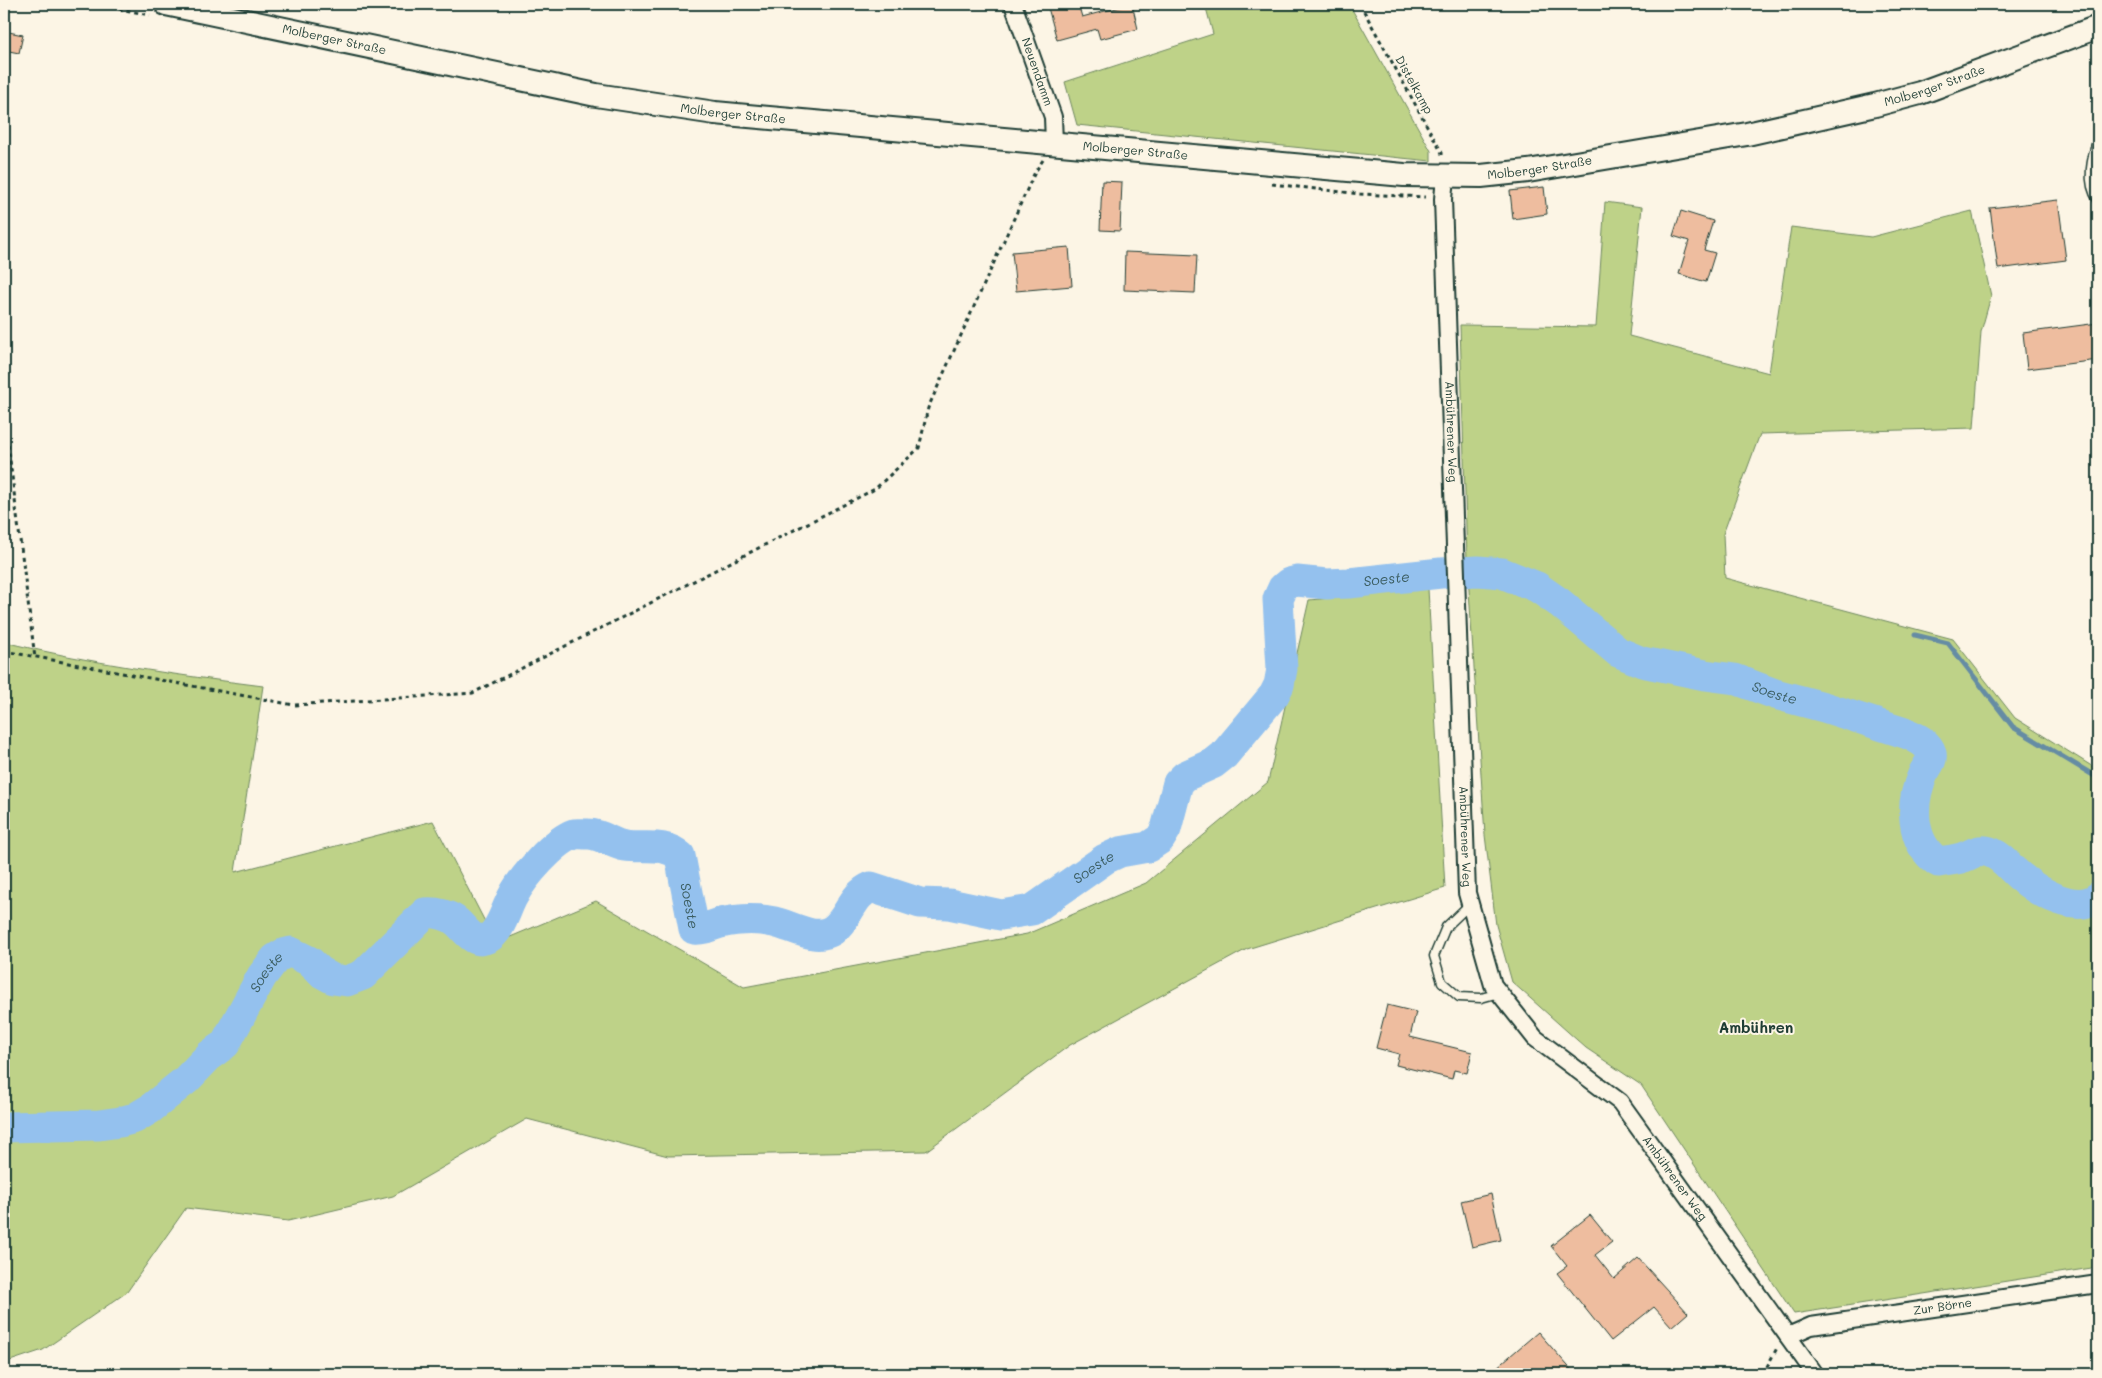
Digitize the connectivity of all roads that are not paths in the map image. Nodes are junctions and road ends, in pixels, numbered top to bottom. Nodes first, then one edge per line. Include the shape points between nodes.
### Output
1 (166, 4) edge
2 (1013, 4) edge
3 (2098, 27) edge
4 (2098, 138) edge
5 (1054, 143) junction
6 (1445, 177) junction
7 (2098, 200) edge
8 (1470, 904) junction
9 (1500, 993) junction
10 (2098, 1284) edge
11 (1788, 1336) junction
12 (1814, 1374) edge

1 - 5 main road, Molberger Straße via 596,95 715,113
2 - 5 street, Neuendamm via 1053,117
3 - 6 main road, Molberger Straße via 1920,93 1866,107 1747,134 1528,171
4 - 7 lane via 2090,175
5 - 6 main road, Molberger Straße
6 - 8 street, Ambührener Weg via 1467,893
8 - 9 street, Ambührener Weg via 1493,985
8 - 9 lane via 1446,927 1434,956 1442,982 1459,997 1481,998
9 - 11 street, Ambührener Weg via 1535,1038 1620,1102
10 - 11 street, Zur Börne via 1811,1326
11 - 12 street, Ambührener Weg

